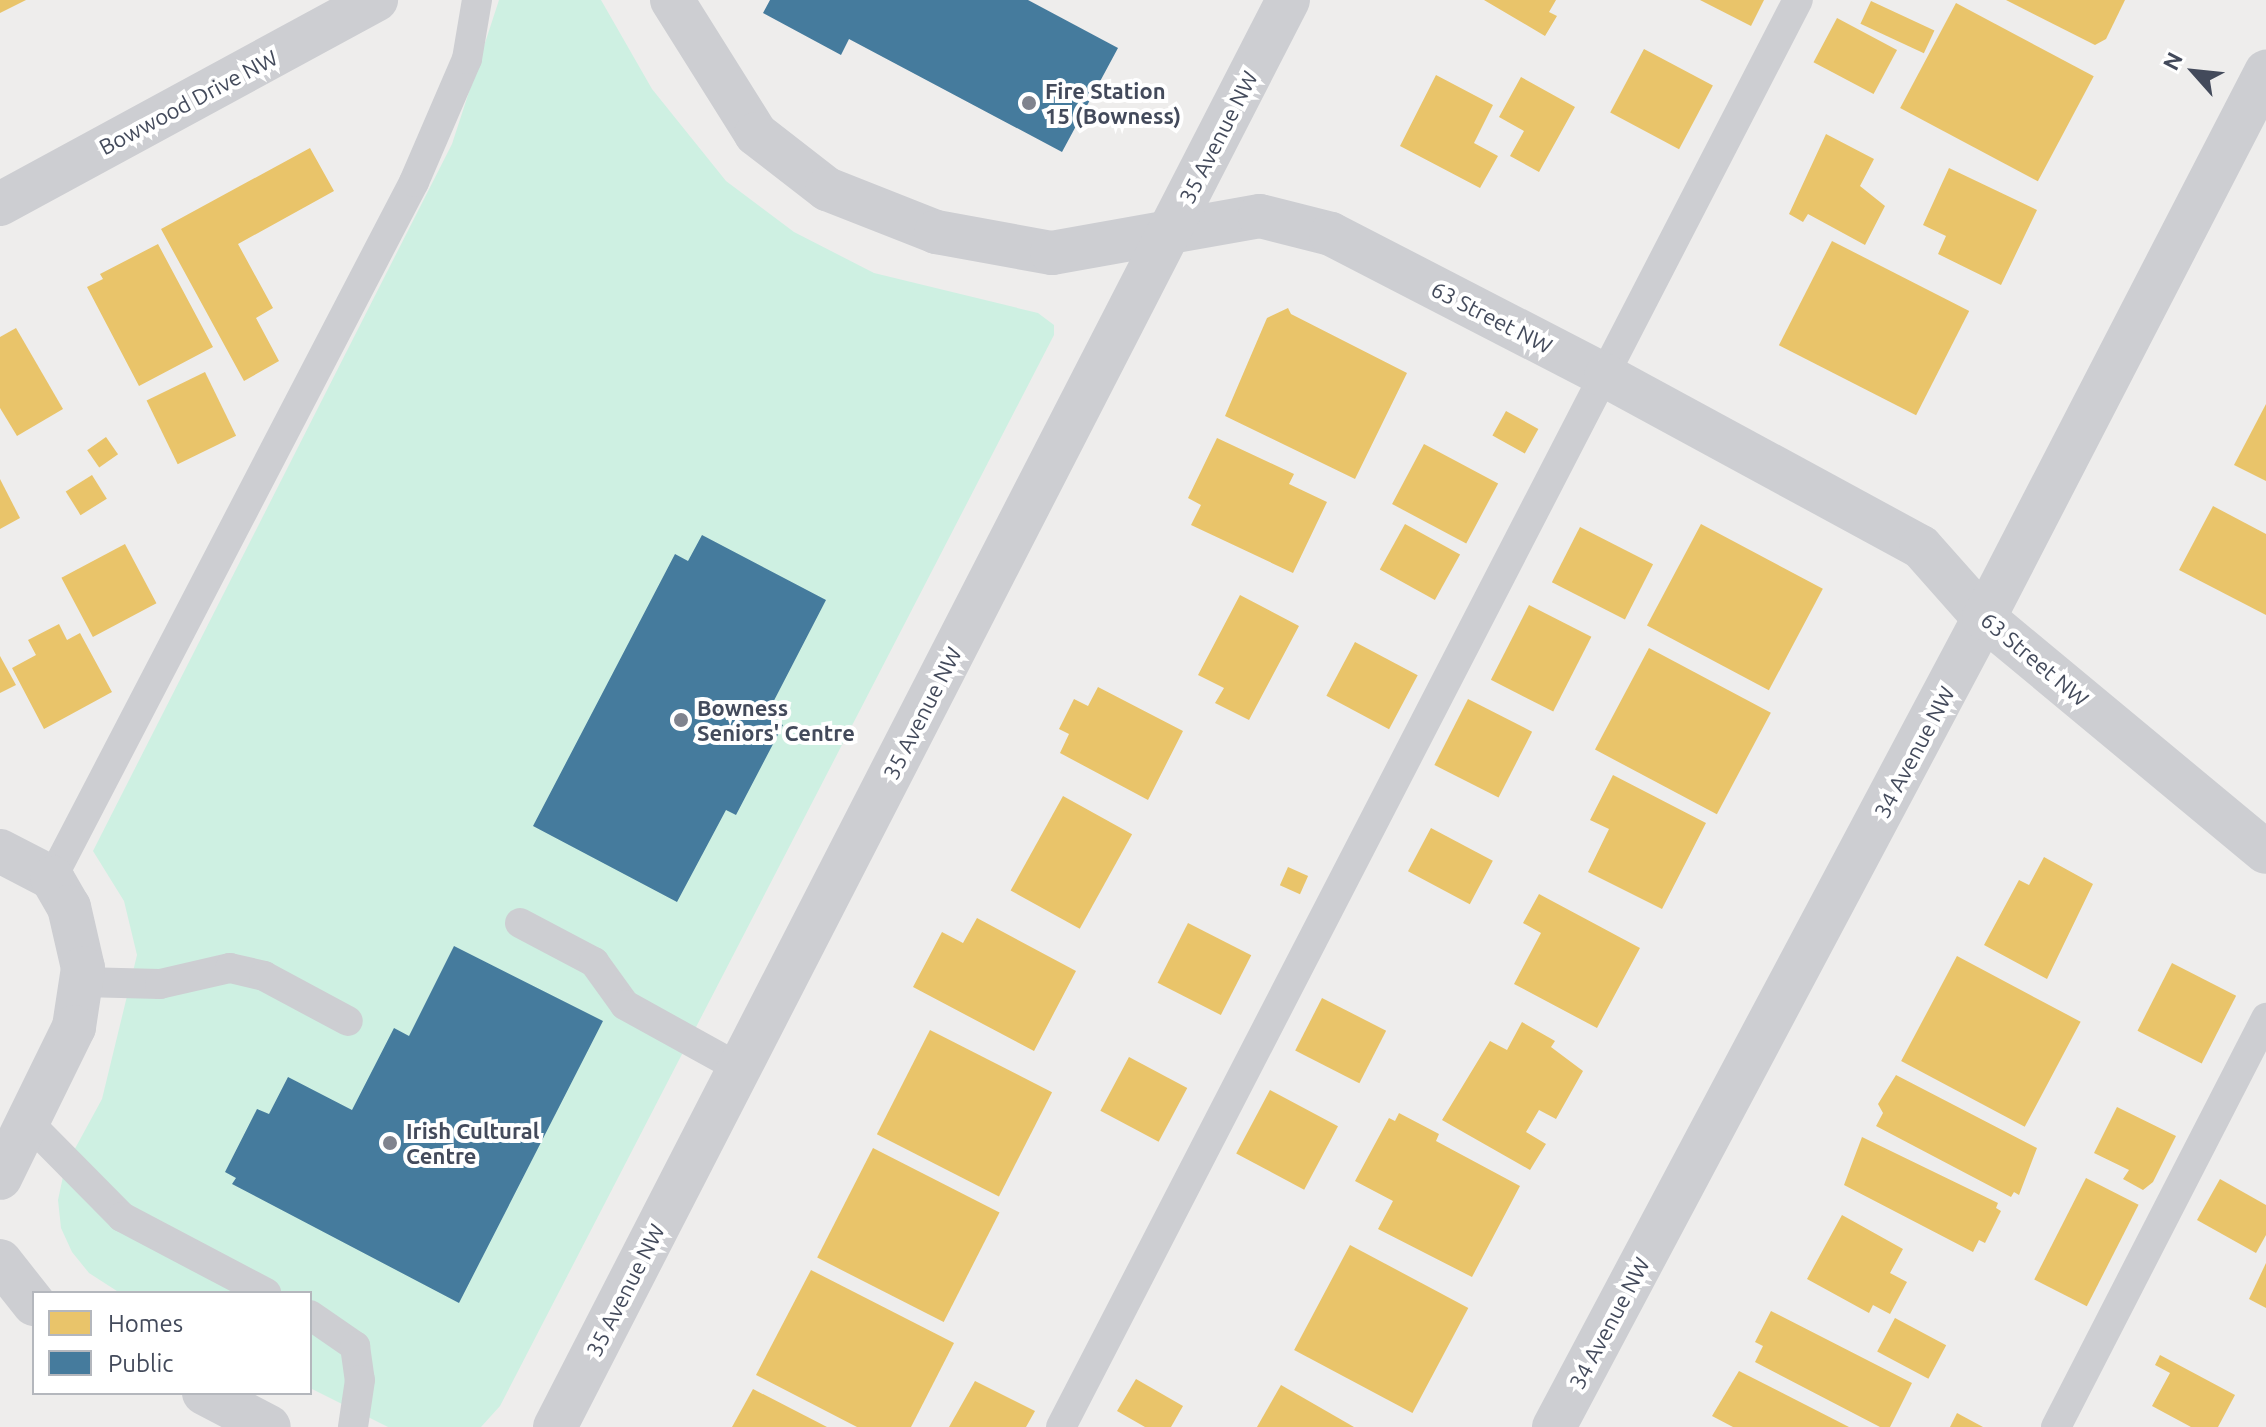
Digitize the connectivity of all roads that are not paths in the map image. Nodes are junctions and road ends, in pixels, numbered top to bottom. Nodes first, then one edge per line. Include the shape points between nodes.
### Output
1 (376, 0) edge
2 (477, 0) edge
3 (672, 0) edge
4 (1288, 0) edge
5 (1798, 0) edge
6 (2266, 72) edge
7 (0, 204) edge
8 (1171, 231) junction
9 (1606, 376) junction
10 (1984, 618) junction
11 (0, 851) edge
12 (2266, 852) edge
13 (52, 878) junction
14 (520, 923) dead end
15 (82, 982) junction
16 (2266, 1018) edge
17 (348, 1021) dead end
18 (739, 1068) junction
19 (27, 1121) junction
20 (0, 1178) edge
21 (0, 1261) edge
22 (262, 1291) edge
23 (32, 1301) edge
24 (312, 1316) edge
25 (208, 1395) edge
26 (269, 1427) edge
27 (353, 1427) edge
28 (555, 1427) edge
29 (1061, 1427) edge
30 (1554, 1427) edge
31 (2056, 1427) edge

1 - 7 street, Bowwood Drive NW
2 - 13 lane via 467,59 414,182
3 - 8 street, 63 Street NW via 756,134 827,189 936,232 1052,253
4 - 8 street, 35 Avenue NW
5 - 9 lane
6 - 10 street, 34 Avenue NW
8 - 9 street, 63 Street NW via 1260,216 1331,234
8 - 18 street, 35 Avenue NW
9 - 10 street, 63 Street NW via 1921,547
9 - 29 lane
10 - 12 street, 63 Street NW
10 - 30 street, 34 Avenue NW
11 - 13 street
13 - 15 street via 79,939
14 - 18 lane via 594,962 625,1005
15 - 17 lane via 160,984 230,968 264,976
15 - 19 street via 74,1027
16 - 31 lane
18 - 28 street, 35 Avenue NW
19 - 20 street
19 - 22 lane via 122,1217
21 - 23 street
24 - 27 lane via 355,1346 360,1380
25 - 26 street

